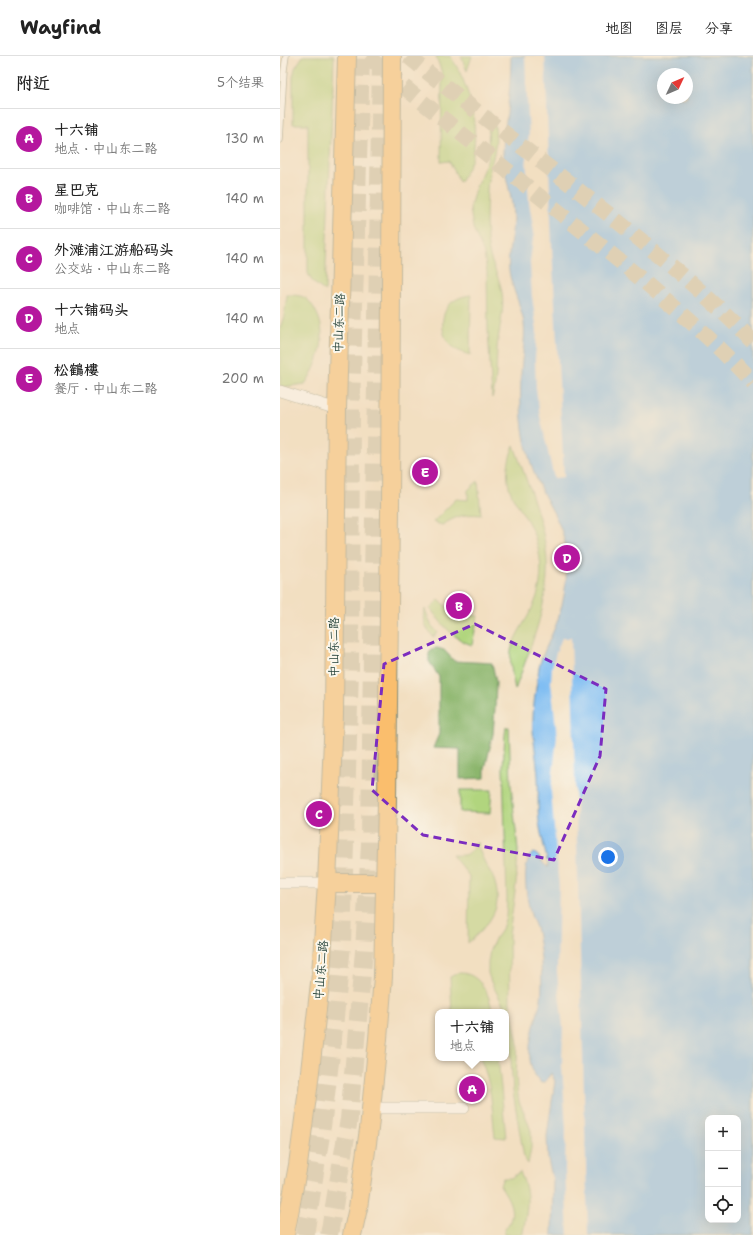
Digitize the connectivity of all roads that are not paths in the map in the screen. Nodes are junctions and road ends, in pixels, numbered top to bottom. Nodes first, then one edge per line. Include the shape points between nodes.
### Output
1 (286, 56) edge
2 (347, 56) edge
3 (392, 56) tunnel mouth
4 (280, 140) edge
5 (280, 391) edge
6 (337, 408) junction
7 (280, 883) edge
8 (327, 883) junction
9 (385, 883) junction
10 (371, 1108) junction
11 (464, 1108) dead end
12 (358, 1208) junction
13 (285, 1235) edge
14 (342, 1235) edge
15 (352, 1235) edge

1 - 4 lane
2 - 6 main road, 中山东二路
3 - 9 main road
5 - 6 street
6 - 8 main road, 中山东二路 via 334,715
7 - 8 street
8 - 9 main road
8 - 13 main road, 中山东二路 via 321,974 308,1089
9 - 10 main road via 383,977
10 - 11 street
10 - 12 main road
12 - 14 main road
12 - 15 main road

